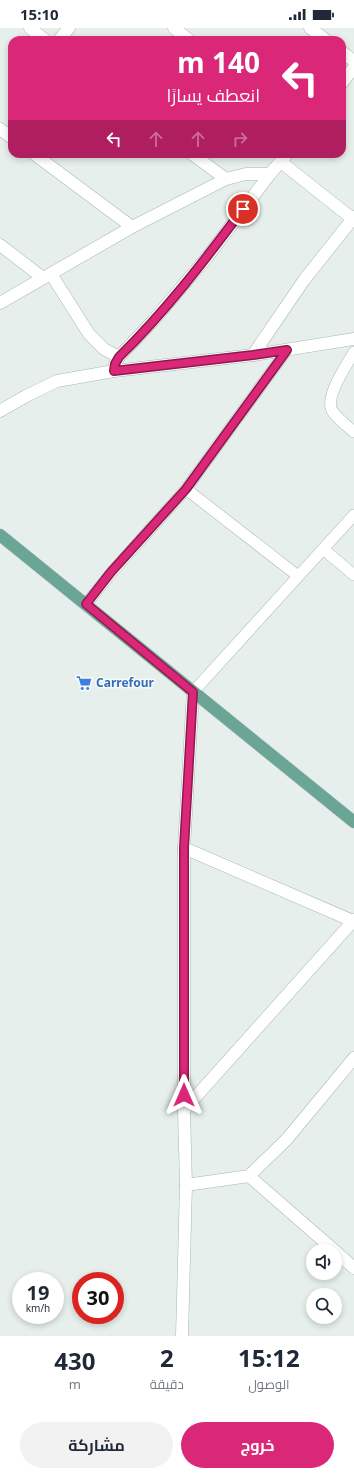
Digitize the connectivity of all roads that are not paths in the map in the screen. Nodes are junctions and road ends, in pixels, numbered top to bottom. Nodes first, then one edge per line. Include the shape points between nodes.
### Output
1 (30, 28) edge
2 (174, 28) edge
3 (310, 28) edge
4 (40, 36) edge
5 (185, 36) edge
6 (321, 36) edge
7 (346, 55) edge
8 (354, 62) edge
9 (354, 67) edge
10 (346, 78) edge
11 (0, 128) edge
12 (8, 135) edge
13 (39, 158) edge
14 (197, 158) edge
15 (284, 158) edge
16 (270, 174) junction
17 (226, 179) junction
18 (353, 219) edge
19 (132, 228) junction
20 (0, 245) edge
21 (47, 276) junction
22 (0, 303) edge
23 (354, 339) edge
24 (287, 350) junction
25 (354, 352) edge
26 (253, 355) junction
27 (119, 357) junction
28 (114, 371) junction
29 (0, 411) edge
30 (354, 432) edge
31 (186, 489) junction
32 (354, 515) edge
33 (0, 535) edge
34 (323, 549) junction
35 (354, 575) edge
36 (298, 576) junction
37 (86, 604) junction
38 (193, 692) junction
39 (354, 822) edge
40 (184, 848) junction
41 (354, 921) edge
42 (354, 1058) edge
43 (184, 1110) junction
44 (249, 1176) junction
45 (186, 1185) junction
46 (327, 1244) edge
47 (342, 1257) edge
48 (354, 1268) edge
49 (182, 1336) edge

1 - 4 street
2 - 5 street
3 - 6 street
7 - 8 street
9 - 10 street
11 - 12 street
13 - 19 street
14 - 17 street
15 - 16 street
15 - 18 street
16 - 17 street via 246,174
16 - 27 street via 208,256
17 - 19 street
18 - 26 street via 304,280
19 - 21 street
20 - 21 street
21 - 22 street
21 - 27 street via 89,334 104,349
23 - 24 street
24 - 26 street
24 - 31 lane
25 - 30 lane via 331,396 330,404 333,412
26 - 28 street
27 - 28 street
28 - 29 street via 57,382
31 - 36 lane
31 - 37 lane via 111,572
32 - 34 lane
33 - 37 main road
34 - 35 lane
34 - 36 lane
36 - 38 lane
37 - 38 main road
38 - 39 main road
38 - 40 street
40 - 41 street
40 - 43 street
41 - 43 street
42 - 44 street via 287,1139
43 - 45 street
44 - 45 street
44 - 46 street
45 - 49 street
47 - 48 street

